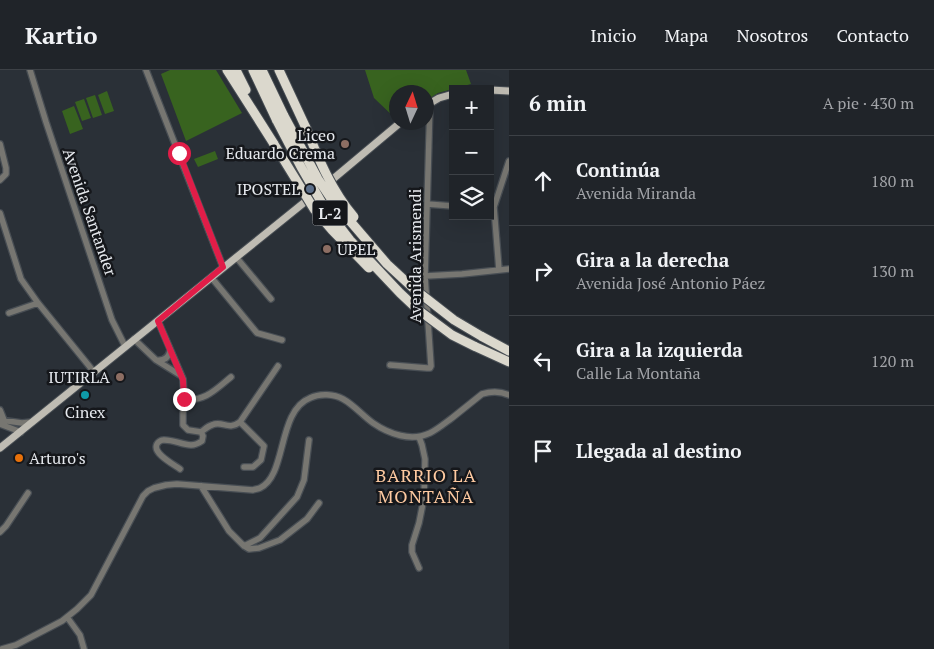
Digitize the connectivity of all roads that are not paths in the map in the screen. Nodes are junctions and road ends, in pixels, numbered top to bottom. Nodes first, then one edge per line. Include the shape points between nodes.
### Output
1 (30, 70) edge
2 (146, 70) edge
3 (227, 70) edge
4 (236, 70) edge
5 (253, 70) edge
6 (262, 70) edge
7 (279, 70) edge
8 (284, 70) edge
9 (494, 90) edge
10 (509, 92) edge
11 (449, 95) edge
12 (434, 101) edge
13 (306, 128) junction
14 (392, 130) edge
15 (428, 130) edge
16 (0, 144) edge
17 (274, 144) junction
18 (509, 161) edge
19 (0, 180) edge
20 (494, 202) edge
21 (427, 204) junction
22 (449, 206) edge
23 (0, 215) edge
24 (493, 220) edge
25 (236, 258) junction
26 (387, 264) junction
27 (223, 267) junction
28 (509, 268) edge
29 (499, 270) junction
30 (425, 276) junction
31 (211, 277) junction
32 (400, 293) junction
33 (272, 299) dead end
34 (38, 303) junction
35 (9, 313) dead end
36 (158, 321) junction
37 (134, 339) junction
38 (282, 340) dead end
39 (125, 346) junction
40 (170, 350) junction
41 (509, 351) edge
42 (156, 360) junction
43 (509, 362) edge
44 (278, 366) dead end
45 (390, 366) dead end
46 (94, 372) junction
47 (180, 374) junction
48 (232, 377) dead end
49 (509, 395) edge
50 (184, 399) junction
51 (0, 410) edge
52 (1, 421) edge
53 (32, 422) junction
54 (240, 422) junction
55 (21, 432) junction
56 (201, 432) junction
57 (419, 437) junction
58 (308, 440) dead end
59 (0, 448) edge
60 (244, 467) dead end
61 (180, 468) dead end
62 (201, 486) junction
63 (28, 493) dead end
64 (319, 503) dead end
65 (0, 532) edge
66 (244, 546) junction
67 (419, 568) dead end
68 (67, 617) junction
69 (2, 649) edge
70 (84, 649) edge

1 - 39 street, Avenida Santander via 109,311
2 - 27 street
3 - 17 highway
4 - 17 highway
5 - 32 highway, L-2, bridge via 323,205 350,240
6 - 26 highway, L-2, bridge via 318,179
7 - 13 highway
8 - 13 highway
9 - 10 main road
11 - 12 main road
13 - 26 highway, bridge via 324,171 344,205 380,249
14 - 25 main road
15 - 21 street, Avenida Arismendi
16 - 19 street via 6,174
17 - 32 highway, bridge via 314,209 356,256
18 - 20 street
21 - 22 street
21 - 30 street, Avenida Arismendi
23 - 34 street via 21,279
24 - 29 street
25 - 27 main road
25 - 33 street
26 - 41 highway, L-2, bridge via 454,320
27 - 31 main road
28 - 29 street
29 - 30 street
30 - 45 street, Avenida Arismendi via 431,366
31 - 36 main road
31 - 38 street via 258,333
32 - 43 highway, L-2, bridge via 452,335
34 - 35 street
34 - 46 street
36 - 37 main road
36 - 40 street
37 - 39 main road
37 - 42 street
39 - 46 main road
40 - 42 street via 166,359
40 - 47 street
42 - 47 street
44 - 54 street
46 - 53 main road
47 - 50 street
48 - 50 street via 205,397
49 - 57 street via 498,392 482,394 440,427
50 - 56 street via 183,425 188,430
51 - 52 street
52 - 53 street
52 - 55 street
53 - 55 main road
54 - 56 street via 232,426 215,424
54 - 60 street via 264,446 261,460 253,467
55 - 59 main road
56 - 61 street via 203,440 196,444 164,440 156,445 162,456
57 - 62 street via 390,432 334,396 311,397 294,411 273,475 261,488
57 - 67 street via 425,458 424,498 412,545
58 - 66 street via 304,480 297,497 260,538
62 - 66 street via 226,526
62 - 68 street via 166,485 148,491 91,595
63 - 65 street
64 - 66 street via 307,519 280,540 259,548
68 - 69 street via 39,634
68 - 70 street via 80,635

